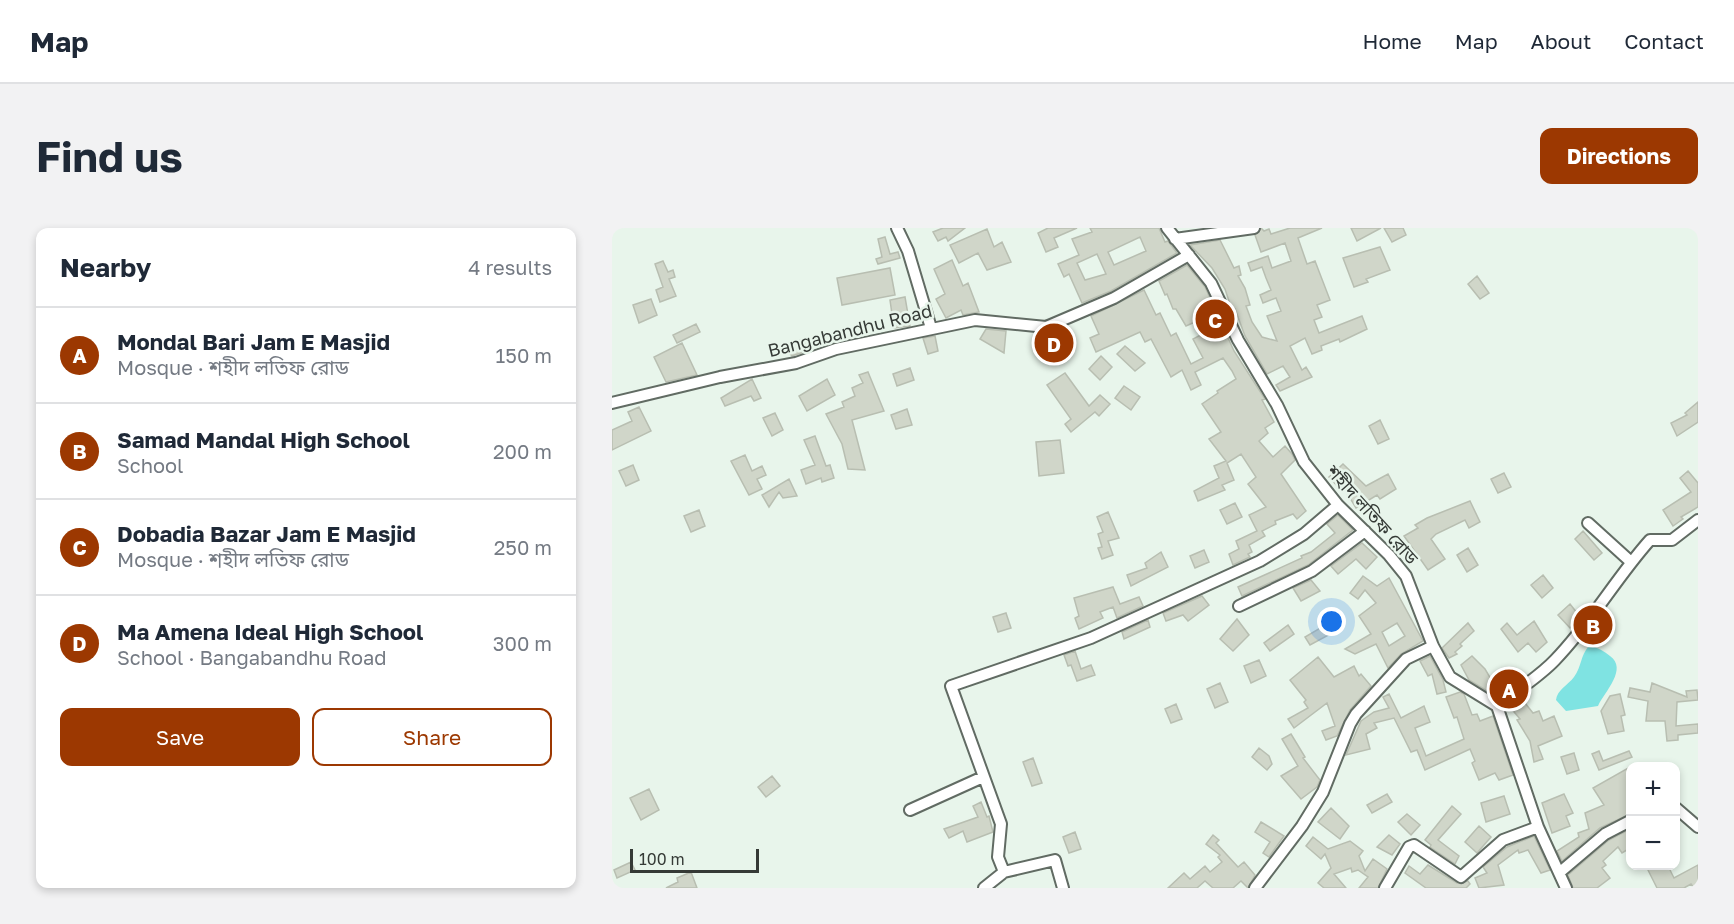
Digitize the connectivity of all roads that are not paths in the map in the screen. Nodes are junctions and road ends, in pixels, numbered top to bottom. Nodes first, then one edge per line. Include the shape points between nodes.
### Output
1 (897, 228) edge
2 (1167, 228) edge
3 (1254, 228) edge
4 (1175, 239) junction
5 (1189, 255) junction
6 (931, 328) junction
7 (612, 403) edge
8 (1338, 506) junction
9 (1698, 520) edge
10 (1588, 523) dead end
11 (1365, 531) junction
12 (1630, 562) junction
13 (1239, 606) dead end
14 (1433, 646) junction
15 (1497, 706) junction
16 (983, 777) junction
17 (910, 810) dead end
18 (1680, 811) edge
19 (1626, 823) edge
20 (1538, 827) junction
21 (1698, 827) edge
22 (1004, 872) junction
23 (1559, 873) junction
24 (984, 888) edge
25 (1063, 888) edge
26 (1255, 888) edge
27 (1385, 888) edge
28 (1566, 888) edge

1 - 6 street via 908,251
2 - 4 street, শহীদ লতিফ রোড
3 - 4 street
4 - 5 street, শহীদ লতিফ রোড
5 - 6 street, Bangabandhu Road via 1114,298 1046,327 975,320
5 - 8 street, শহীদ লতিফ রোড via 1211,283 1304,462
6 - 7 street, Bangabandhu Road via 836,349 796,363
8 - 11 street, শহীদ লতিফ রোড
8 - 16 street via 1304,534 1260,561 1091,638 951,686
9 - 12 street via 1672,540 1650,540
10 - 12 street
11 - 13 street via 1312,571
11 - 14 street, শহীদ লতিফ রোড via 1406,576
12 - 15 street via 1585,627 1554,662
14 - 15 street, শহীদ লতিফ রোড via 1450,677
14 - 26 street via 1406,659 1356,714 1323,792
15 - 20 street
16 - 17 street
16 - 22 street via 1001,824 998,857
18 - 21 street
19 - 23 street via 1605,834
20 - 23 street
20 - 27 street via 1503,840 1461,877 1414,845
22 - 24 street
22 - 25 street via 1055,860
23 - 28 street

